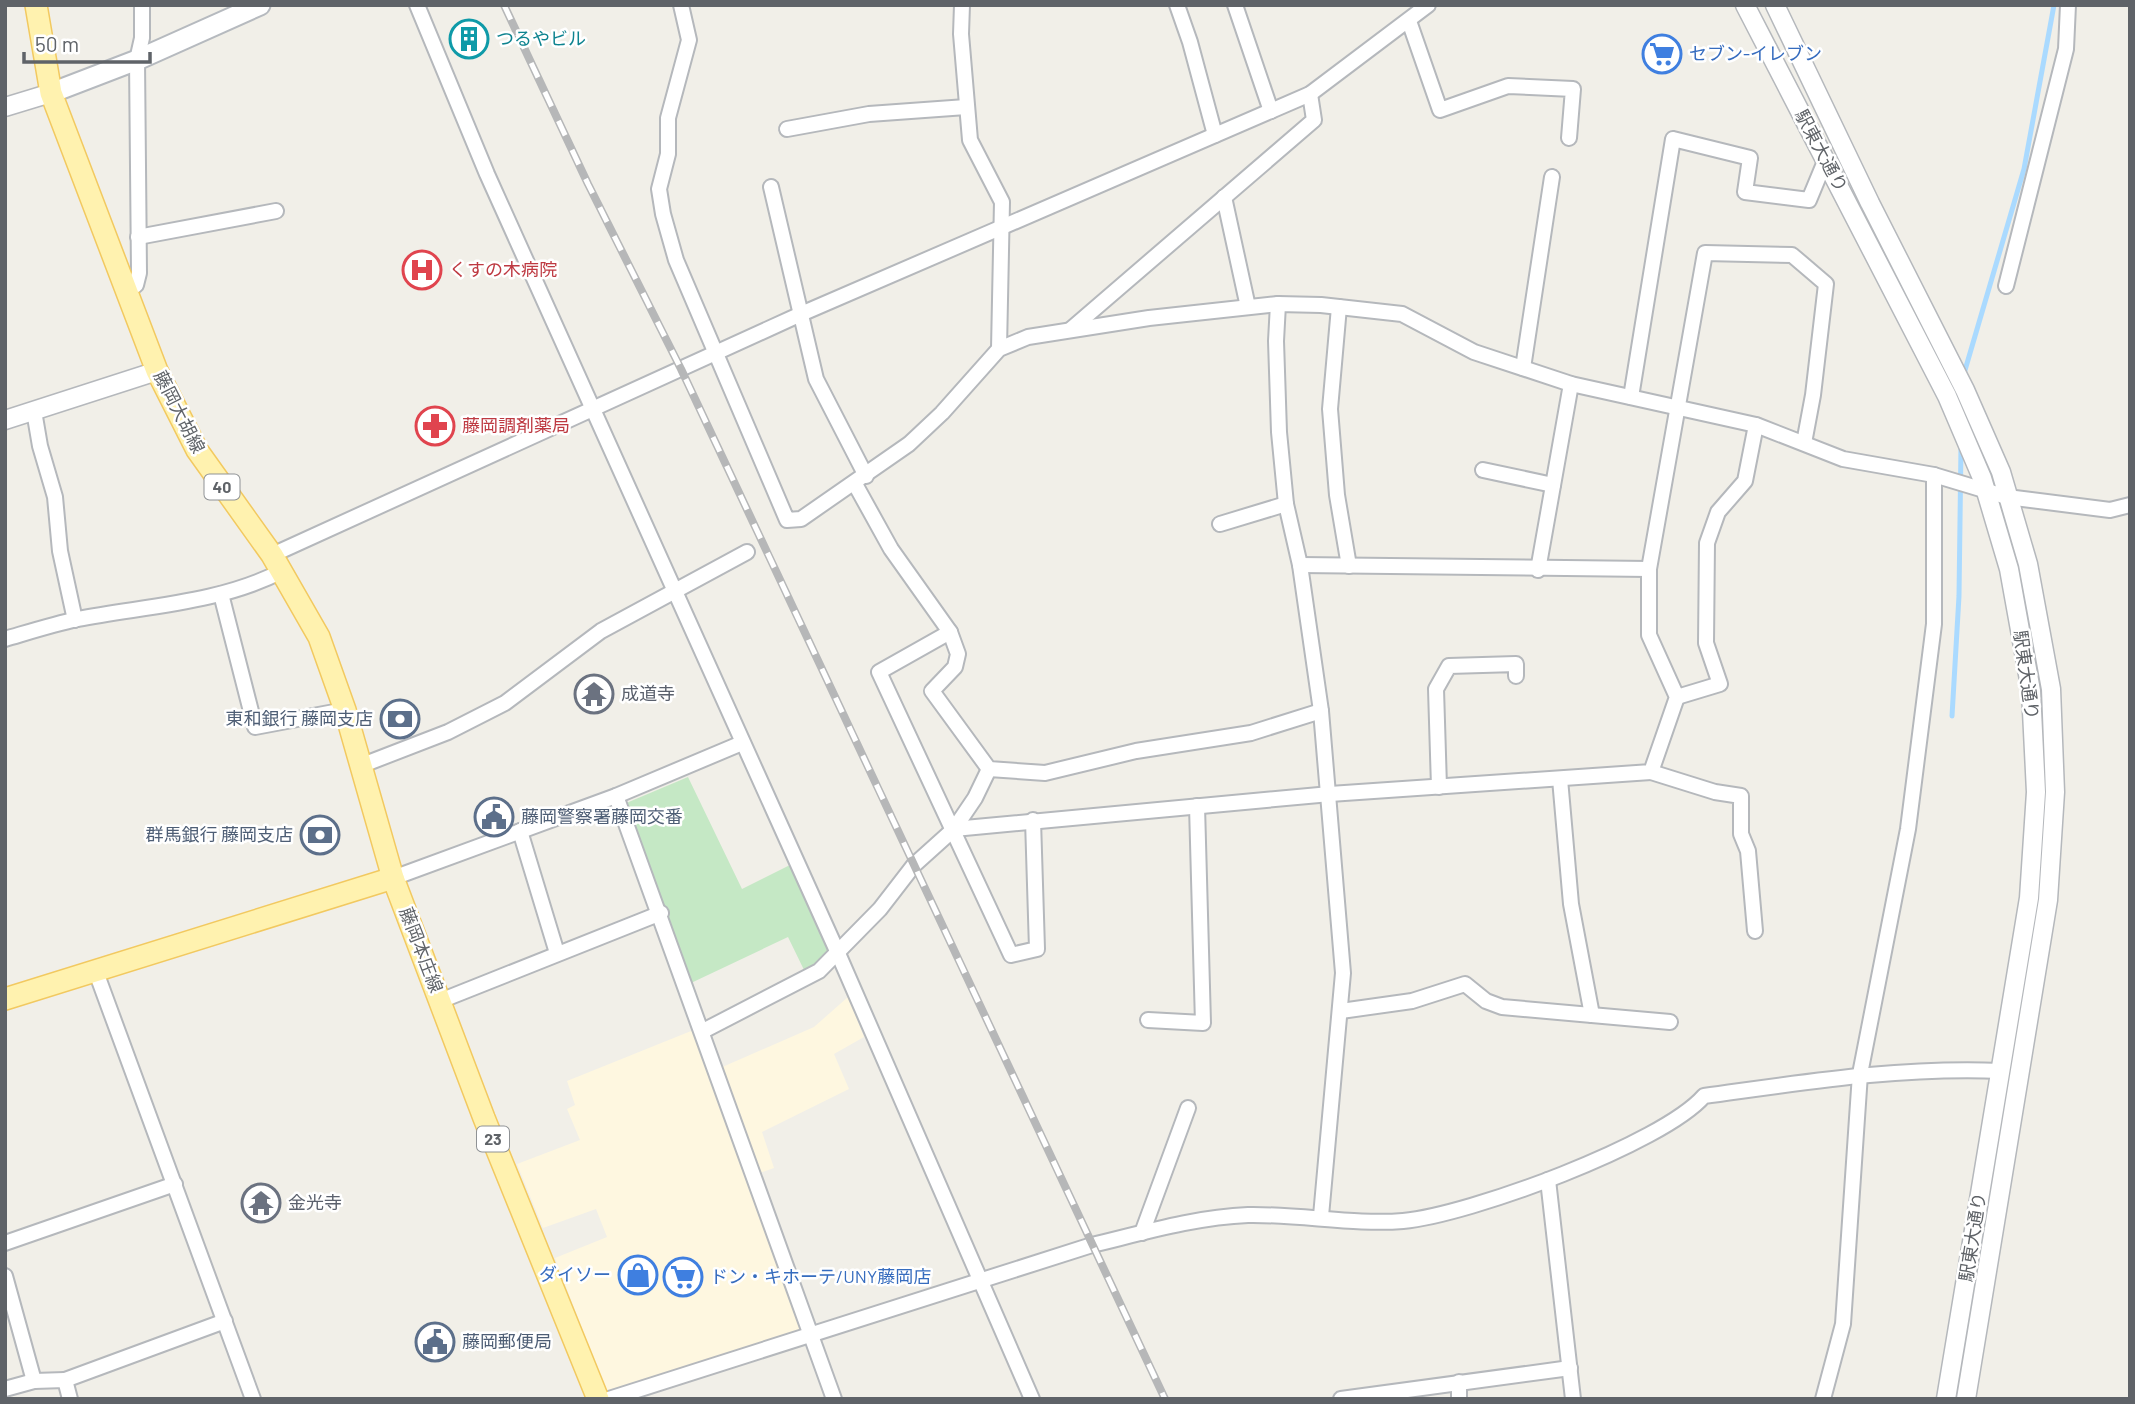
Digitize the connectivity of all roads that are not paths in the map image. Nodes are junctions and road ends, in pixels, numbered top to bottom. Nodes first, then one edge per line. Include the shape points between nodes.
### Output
1 (36, 5) edge
2 (142, 5) edge
3 (260, 5) edge
4 (417, 5) edge
5 (681, 5) edge
6 (962, 5) edge
7 (1177, 5) edge
8 (1235, 5) edge
9 (1428, 5) edge
10 (1745, 5) edge
11 (1775, 5) edge
12 (2068, 5) edge
13 (1409, 20) junction
14 (137, 60) junction
15 (51, 93) junction
16 (1310, 94) junction
17 (5, 107) edge
18 (966, 107) junction
19 (1271, 111) junction
20 (787, 129) dead end
21 (1215, 135) junction
22 (1569, 138) dead end
23 (1826, 159) junction
24 (1552, 177) dead end
25 (771, 187) dead end
26 (1224, 197) junction
27 (276, 211) dead end
28 (1000, 229) junction
29 (138, 237) junction
30 (2006, 286) dead end
31 (126, 292) junction
32 (1278, 304) junction
33 (1248, 307) junction
34 (1339, 307) junction
35 (801, 314) junction
36 (1070, 331) junction
37 (999, 349) junction
38 (715, 355) junction
39 (1523, 368) junction
40 (158, 371) junction
41 (1571, 384) junction
42 (1631, 397) junction
43 (594, 407) junction
44 (1675, 407) junction
45 (34, 411) junction
46 (5, 419) edge
47 (1756, 425) junction
48 (1804, 443) junction
49 (1483, 470) dead end
50 (1934, 475) junction
51 (861, 480) junction
52 (1553, 485) junction
53 (1984, 491) junction
54 (2007, 497) junction
55 (1286, 504) junction
56 (2130, 505) edge
57 (1220, 524) dead end
58 (747, 552) dead end
59 (277, 563) junction
60 (1300, 565) junction
61 (1349, 566) junction
62 (1649, 569) junction
63 (1538, 570) junction
64 (676, 591) junction
65 (221, 594) junction
66 (75, 620) junction
67 (950, 632) junction
68 (5, 639) edge
69 (1516, 676) dead end
70 (1677, 697) junction
71 (345, 710) junction
72 (1321, 711) junction
73 (742, 743) junction
74 (360, 766) junction
75 (989, 769) junction
76 (1651, 772) junction
77 (1560, 779) junction
78 (1438, 787) junction
79 (1330, 794) junction
80 (616, 796) junction
81 (1197, 806) junction
82 (1033, 820) junction
83 (954, 829) junction
84 (520, 831) junction
85 (393, 878) junction
86 (661, 913) junction
87 (1755, 931) dead end
88 (837, 951) junction
89 (557, 953) junction
90 (96, 972) junction
91 (5, 999) edge
92 (440, 1001) junction
93 (1341, 1011) junction
94 (1592, 1015) junction
95 (1147, 1020) dead end
96 (1670, 1022) dead end
97 (703, 1031) junction
98 (2001, 1071) junction
99 (1860, 1074) junction
100 (1188, 1108) dead end
101 (1548, 1180) junction
102 (176, 1184) junction
103 (1321, 1216) junction
104 (1142, 1233) junction
105 (5, 1243) edge
106 (5, 1276) edge
107 (978, 1281) junction
108 (225, 1321) junction
109 (808, 1334) junction
110 (1570, 1368) junction
111 (65, 1380) junction
112 (34, 1381) junction
113 (1459, 1382) junction
114 (5, 1389) edge
115 (70, 1399) edge
116 (253, 1399) edge
117 (598, 1399) edge
118 (609, 1399) edge
119 (834, 1399) edge
120 (1032, 1399) edge
121 (1341, 1399) edge
122 (1460, 1399) edge
123 (1573, 1399) edge
124 (1823, 1399) edge
125 (1946, 1399) edge
126 (1966, 1399) edge

1 - 15 main road, 藤岡大胡線 / 40
2 - 14 street
3 - 14 main road
4 - 43 street via 487,174
5 - 38 street via 689,40 668,118 668,154 659,189 676,260
6 - 18 street
7 - 21 street
8 - 19 street
9 - 13 street
10 - 23 street, 駅東大通り
11 - 54 street, 駅東大通り via 1965,390 2001,472
12 - 30 street via 2066,49
13 - 16 street
13 - 22 street via 1440,110 1508,86 1573,89
14 - 15 main road
14 - 29 street
15 - 17 street
15 - 31 main road, 藤岡大胡線 / 40
16 - 19 street
16 - 26 street via 1314,120
18 - 20 street via 869,114
18 - 28 street via 970,140 1002,202
19 - 21 street
21 - 28 street
23 - 42 street via 1809,200 1745,192 1750,158 1673,139
23 - 53 street, 駅東大通り via 1947,396
24 - 39 street
25 - 35 street
26 - 33 street
26 - 36 street
27 - 29 street
28 - 35 street
28 - 37 street
29 - 31 street via 139,273
31 - 40 main road, 藤岡大胡線 / 40
32 - 33 street
32 - 34 street
32 - 55 street via 1279,432
33 - 36 street
34 - 39 street via 1402,314 1474,352
34 - 61 street via 1330,409
35 - 38 street
35 - 51 street via 816,379
36 - 37 street via 1028,337
37 - 51 street via 942,413
38 - 43 street
38 - 51 street via 787,520 801,519
39 - 41 street
40 - 45 street
40 - 59 main road, 藤岡大胡線 / 40 via 197,450
41 - 42 street
41 - 52 street
42 - 44 street
43 - 59 street
43 - 64 street
44 - 47 street
44 - 48 street via 1705,253 1792,255 1826,284
44 - 62 street
45 - 46 street
45 - 66 street via 55,498 60,551
47 - 48 street
47 - 70 street via 1745,481 1717,512 1707,543 1706,643 1720,684
48 - 50 street via 1843,459
49 - 52 street
50 - 53 street
50 - 99 street via 1934,624 1908,828
51 - 67 street via 891,549
52 - 63 street
53 - 54 street
53 - 98 street, 駅東大通り via 2009,569 2031,691 2035,792 2029,898
54 - 56 street via 2110,510
54 - 126 street, 駅東大通り via 2028,564 2051,689 2055,792 2048,900
55 - 57 street
55 - 60 street
58 - 64 street
59 - 65 street via 260,582
59 - 71 main road, 藤岡大胡線 / 40 via 319,637
60 - 61 street
60 - 72 street
61 - 63 street
62 - 63 street
62 - 70 street via 1649,635
64 - 73 street
64 - 74 street via 601,631 505,703 448,733
65 - 66 street
65 - 71 street via 255,727
66 - 68 street
67 - 75 street via 958,654 955,667 932,691
67 - 83 street via 879,672
69 - 78 street via 1516,663 1449,666 1436,689
70 - 76 street
71 - 74 main road, 藤岡大胡線 / 40
72 - 75 street via 1251,733 1136,751 1045,772
72 - 79 street
73 - 80 street
73 - 88 street
74 - 85 main road, 藤岡大胡線 / 40
75 - 83 street
76 - 77 street
76 - 87 street via 1741,796 1741,834 1748,851
77 - 78 street
77 - 94 street via 1571,904
78 - 79 street
79 - 81 street
79 - 93 street via 1343,972
80 - 84 street
80 - 86 street
81 - 82 street
81 - 95 street via 1203,1023
82 - 83 street
82 - 83 street via 1037,949 1010,956
83 - 88 street via 914,865 880,909
84 - 85 street
84 - 89 street
85 - 90 main road
85 - 92 main road, 藤岡本庄線 / 23
86 - 89 street
86 - 97 street
88 - 97 street via 819,971
88 - 107 street
89 - 92 street
90 - 91 main road
90 - 102 street
92 - 117 main road, 藤岡本庄線 / 23
93 - 94 street via 1412,1001 1465,984 1502,1007
93 - 103 street
94 - 96 street
97 - 109 street
98 - 99 street
98 - 125 street, 駅東大通り
99 - 101 street via 1704,1096 1691,1112 1661,1129
99 - 124 street via 1843,1324
100 - 104 street
101 - 103 street via 1404,1221
101 - 110 street
102 - 105 street
102 - 108 street
103 - 104 street via 1247,1215
104 - 107 street
106 - 112 street
107 - 109 street
107 - 120 street
108 - 111 street
108 - 116 street
109 - 118 street
109 - 119 street
110 - 113 street
110 - 123 street
111 - 112 street
111 - 115 street
112 - 114 street
113 - 121 street
113 - 122 street

